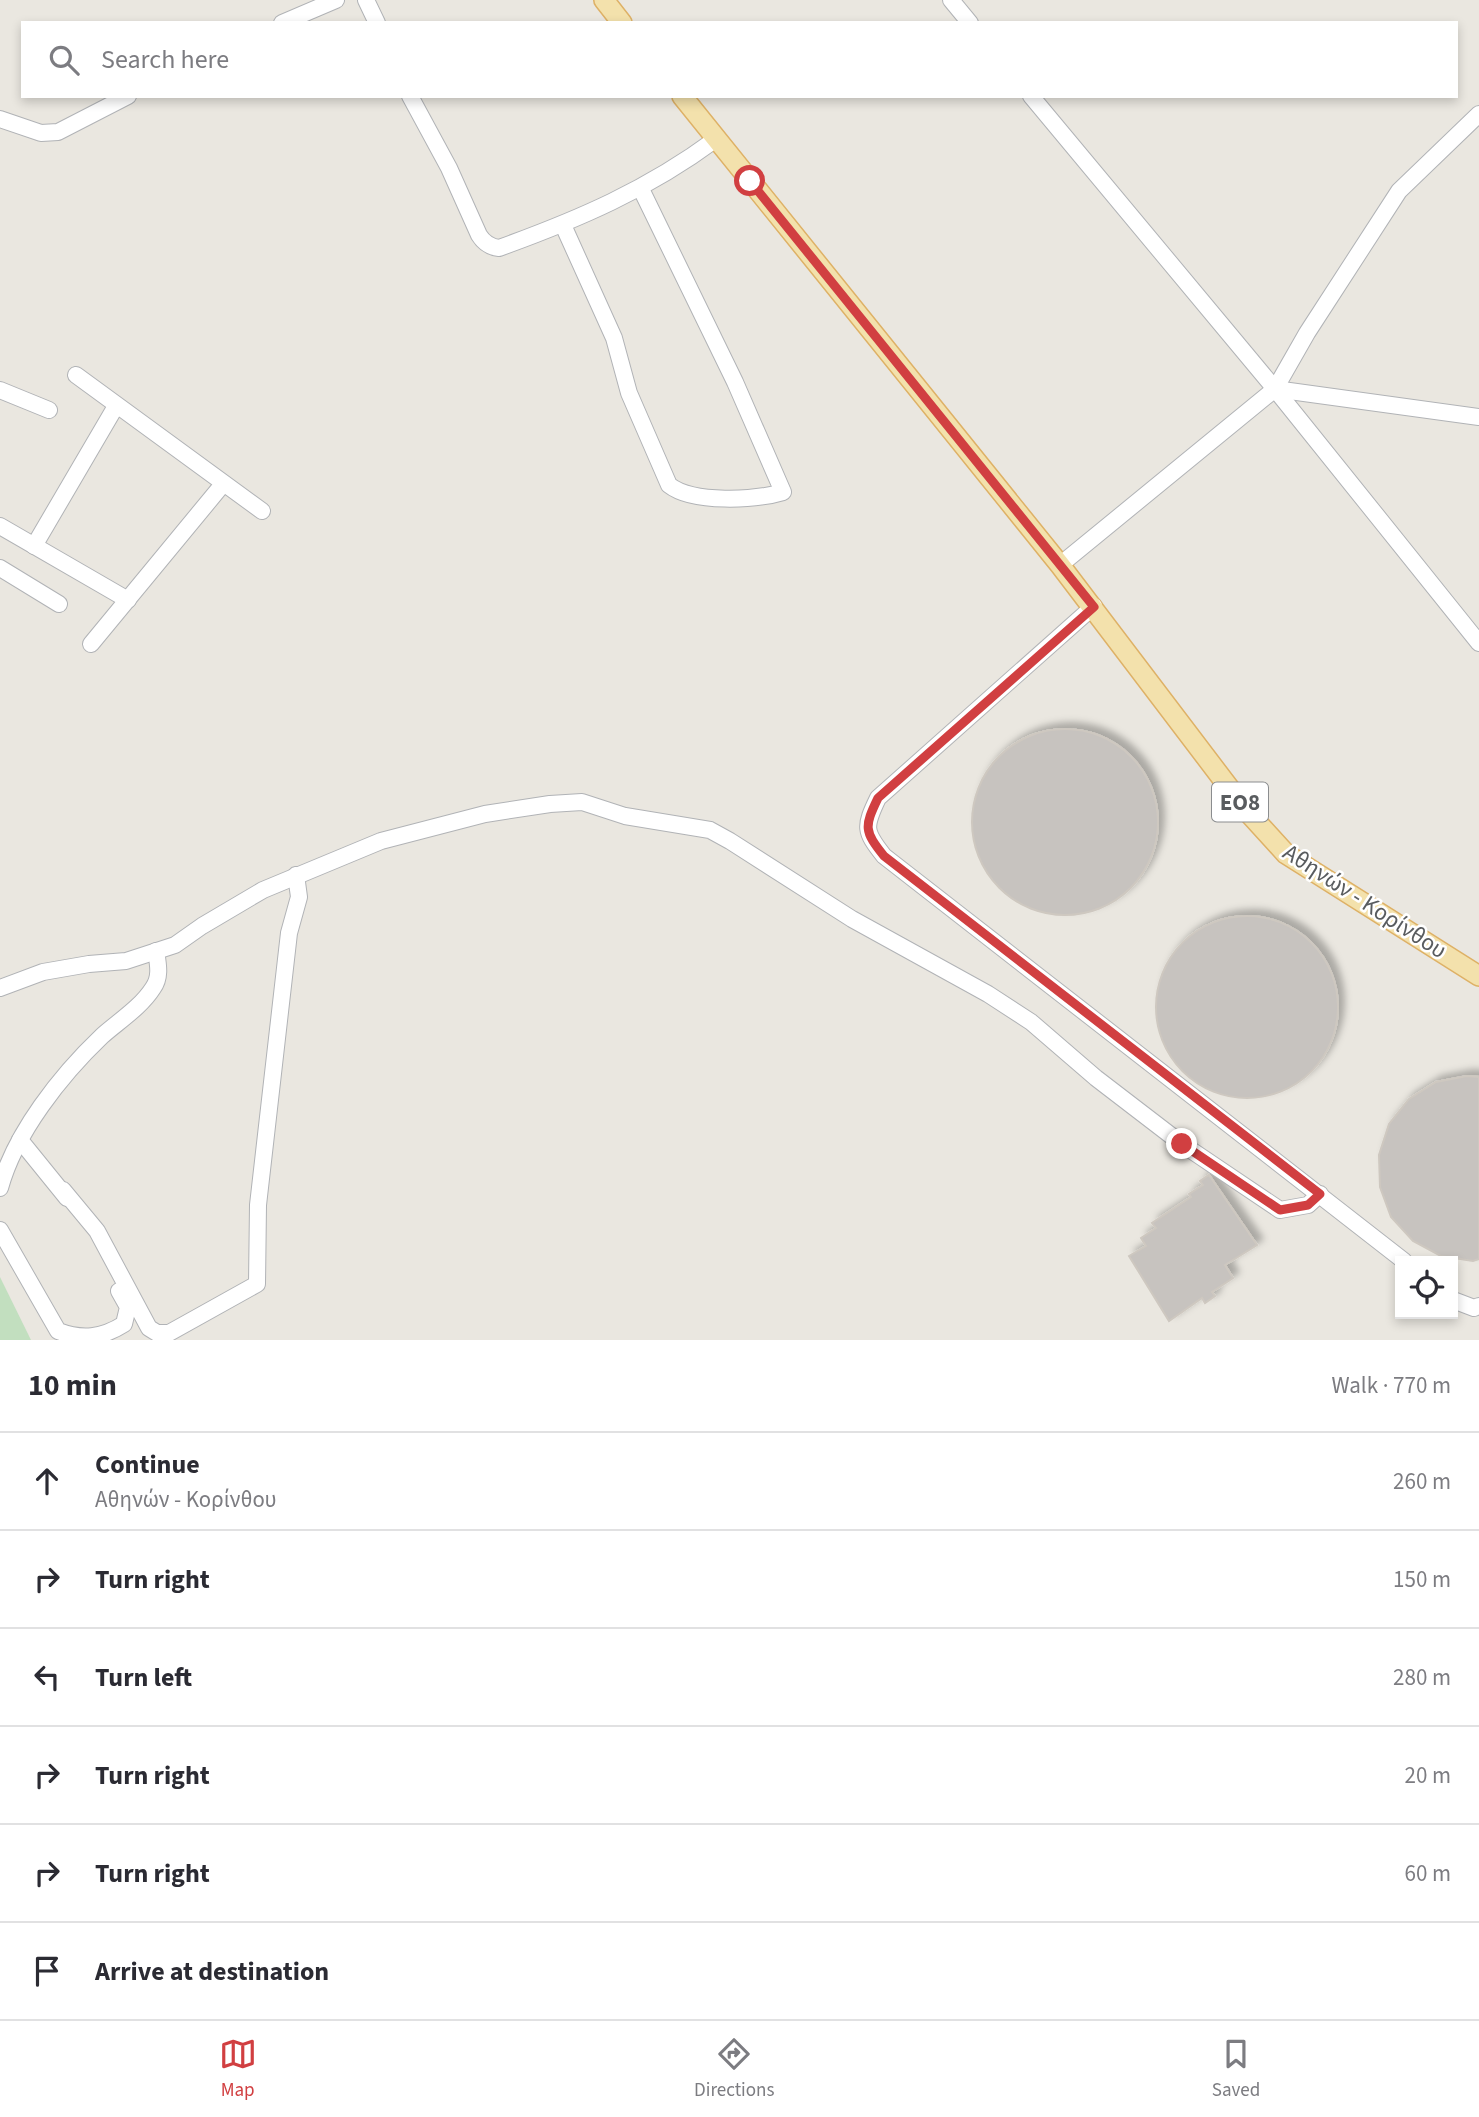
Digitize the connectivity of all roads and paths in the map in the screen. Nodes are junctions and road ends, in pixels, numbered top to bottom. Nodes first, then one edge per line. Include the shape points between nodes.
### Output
1 (336, 0) edge
2 (366, 0) edge
3 (604, 0) edge
4 (951, 0) edge
5 (287, 21) edge
6 (376, 21) edge
7 (620, 21) edge
8 (968, 21) edge
9 (124, 98) edge
10 (411, 98) edge
11 (684, 98) edge
12 (1033, 98) edge
13 (1479, 114) edge
14 (0, 119) edge
15 (716, 139) junction
16 (641, 189) junction
17 (563, 225) junction
18 (76, 375) dead end
19 (1275, 389) junction
20 (1, 393) edge
21 (116, 406) junction
22 (49, 410) dead end
23 (1479, 417) edge
24 (223, 484) junction
25 (262, 511) dead end
26 (0, 526) edge
27 (34, 546) junction
28 (1060, 565) junction
29 (0, 568) edge
30 (128, 600) junction
31 (59, 604) dead end
32 (1094, 607) junction
33 (1479, 643) edge
34 (91, 644) dead end
35 (296, 875) junction
36 (156, 951) junction
37 (1479, 976) edge
38 (0, 988) edge
39 (20, 1140) junction
40 (0, 1188) edge
41 (63, 1190) junction
42 (1320, 1194) junction
43 (0, 1230) edge
44 (1398, 1256) edge
45 (1458, 1302) edge
46 (1479, 1306) edge

1 - 5 street
2 - 6 street
3 - 7 main road
4 - 8 street
9 - 14 street via 58,132 41,133
10 - 17 street via 486,244 499,248
11 - 15 main road, Αθηνών - Κορίνθου / ΕΟ8
12 - 19 street
13 - 19 street via 1399,191
15 - 16 street
15 - 28 main road, Αθηνών - Κορίνθου / ΕΟ8
16 - 17 street
16 - 17 street via 783,492 728,498 684,493 670,485 629,393 614,338
18 - 21 street
19 - 23 street
19 - 28 street
19 - 33 street
20 - 22 street
21 - 24 street
21 - 27 street
24 - 25 street
24 - 30 street
26 - 27 street
27 - 30 street
28 - 32 main road, Αθηνών - Κορίνθου / ΕΟ8
29 - 31 street
30 - 34 street
32 - 37 main road, Αθηνών - Κορίνθου / ΕΟ8 via 1246,810 1286,854
32 - 42 street via 878,798 866,829 884,856
35 - 36 street via 242,902 175,945
35 - 41 street via 299,897 289,933 258,1205 257,1283 169,1333 157,1333 149,1328 97,1231
35 - 42 street via 381,841 485,814 550,803 582,802 625,816 710,830 1031,1022 1182,1144 1280,1210 1308,1205
36 - 38 street via 125,961 43,972
36 - 39 street via 159,969 155,986 61,1080
39 - 40 street
39 - 41 street
41 - 43 street via 128,1307 124,1324 108,1334 84,1338 58,1331
42 - 44 street
45 - 46 street

